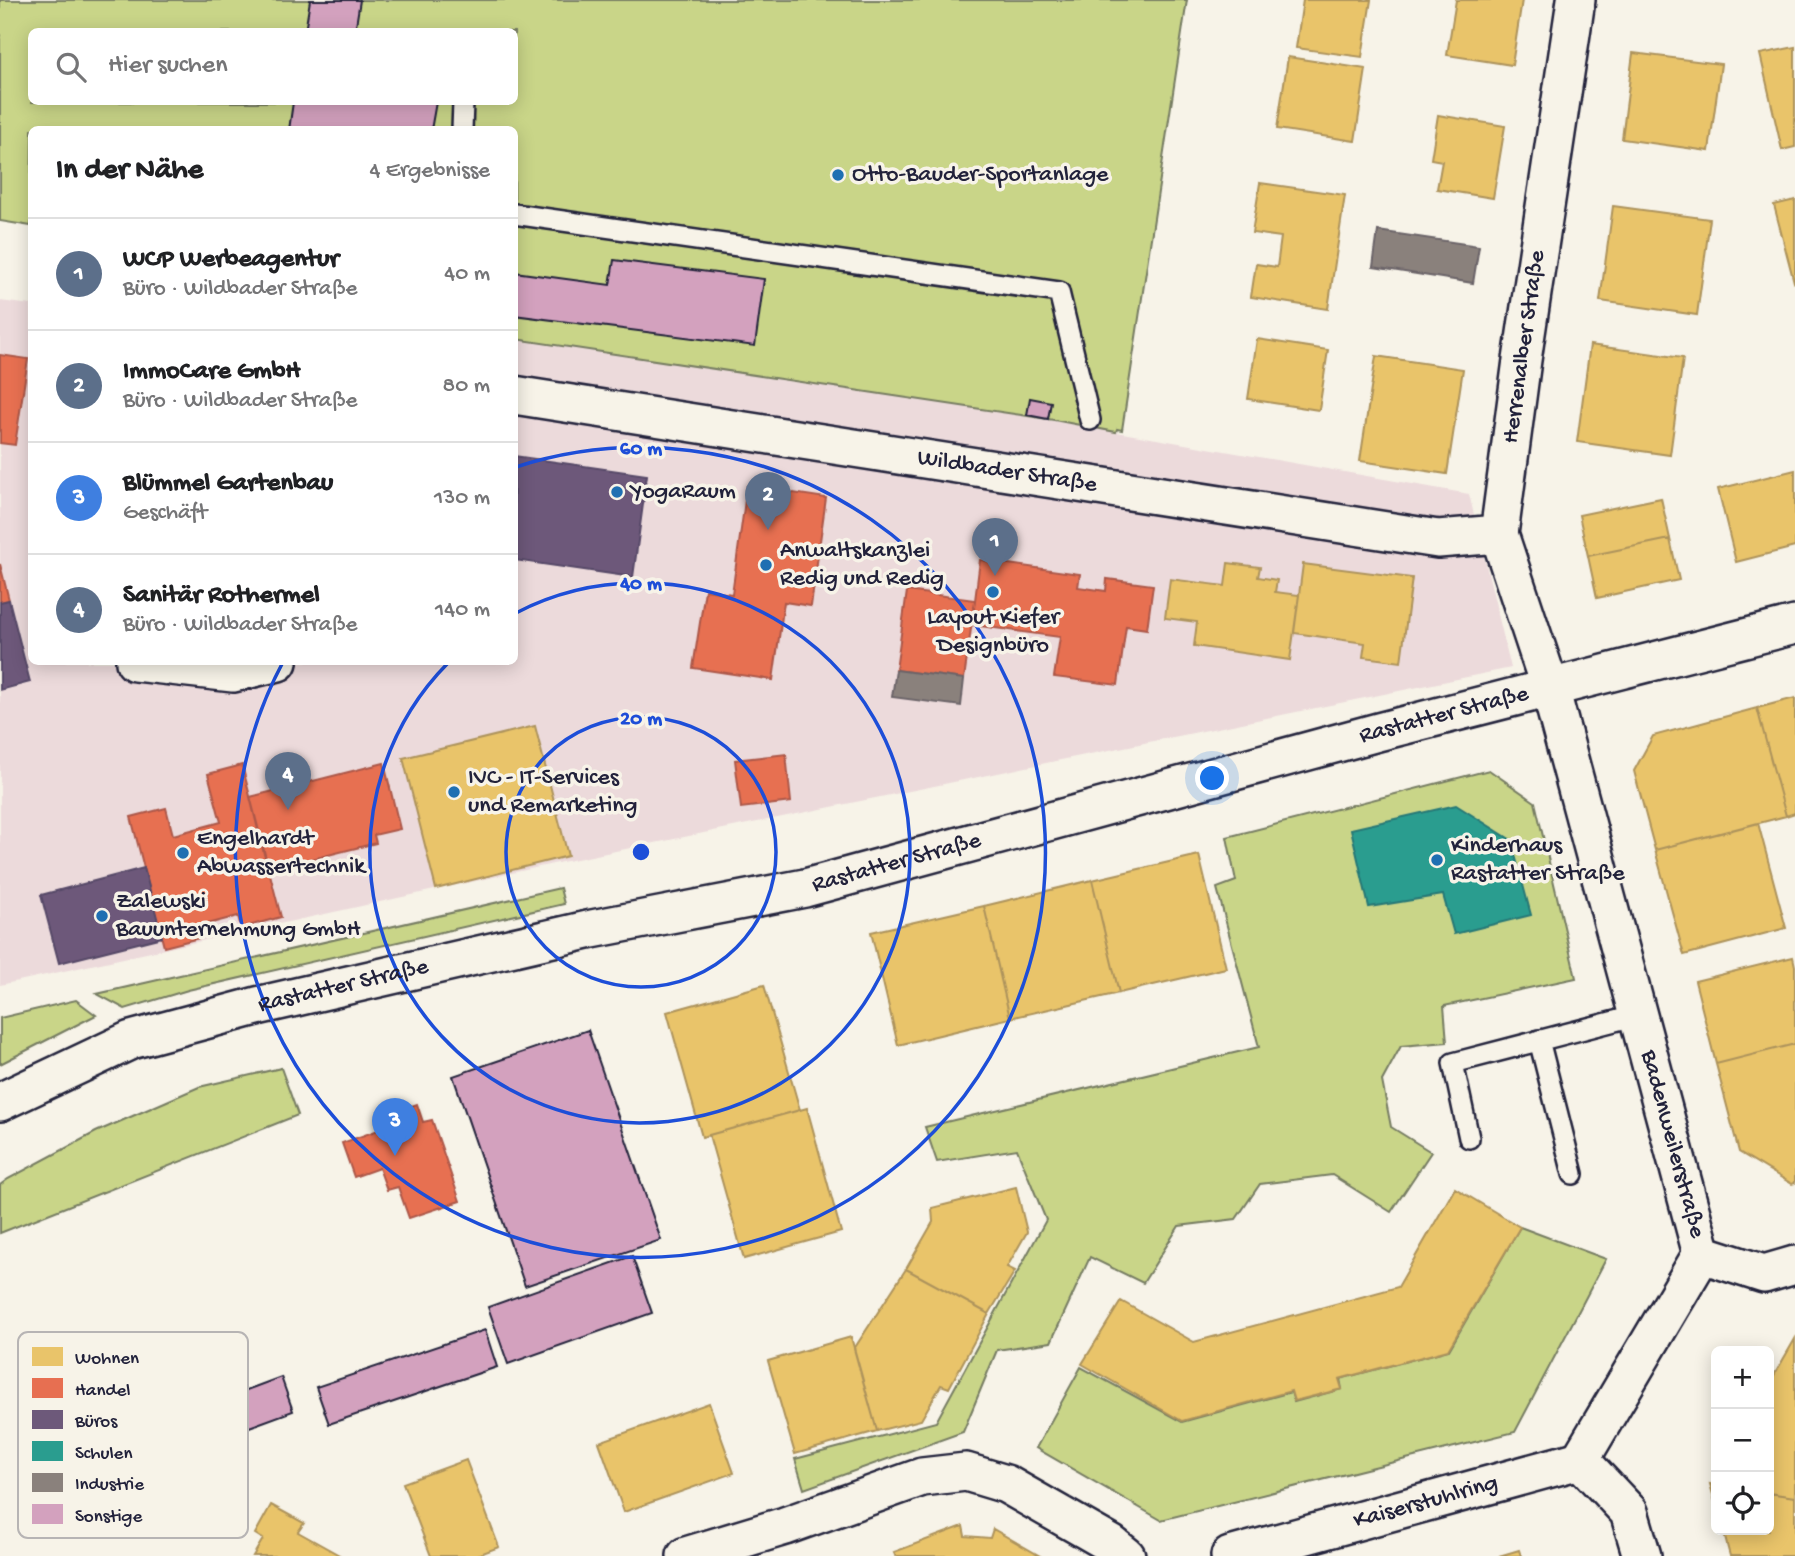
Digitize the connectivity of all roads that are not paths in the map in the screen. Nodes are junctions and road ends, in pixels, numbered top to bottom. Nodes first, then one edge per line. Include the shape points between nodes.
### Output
1 (1576, 0) edge
2 (463, 105) edge
3 (462, 126) edge
4 (518, 215) edge
5 (518, 396) edge
6 (1090, 420) dead end
7 (1499, 534) junction
8 (1795, 625) edge
9 (162, 665) edge
10 (266, 665) edge
11 (1550, 688) junction
12 (1638, 1016) junction
13 (1539, 1040) junction
14 (0, 1101) edge
15 (1469, 1139) dead end
16 (1573, 1174) dead end
17 (1702, 1254) junction
18 (1795, 1265) edge
19 (1580, 1460) junction
20 (686, 1556) edge
21 (1126, 1556) edge
22 (1230, 1556) edge
23 (1642, 1556) edge

1 - 7 street, Herrenalber Straße
2 - 3 lane
4 - 6 lane via 1059,292
5 - 7 street, Wildbader Straße via 1438,539
7 - 11 street, Herrenalber Straße
8 - 11 street, Rastatter Straße
9 - 10 street via 233,673
11 - 12 street, Badenweilerstraße
11 - 14 street, Rastatter Straße via 805,888 592,929 131,1040
12 - 13 lane
12 - 17 street, Badenweilerstraße
13 - 15 lane via 1453,1063
13 - 16 lane
17 - 18 street via 1764,1273
17 - 19 street, Badenweilerstraße
19 - 22 street, Kaiserstuhlring
19 - 23 street via 1629,1512
20 - 21 street via 922,1477 966,1472 1006,1484

